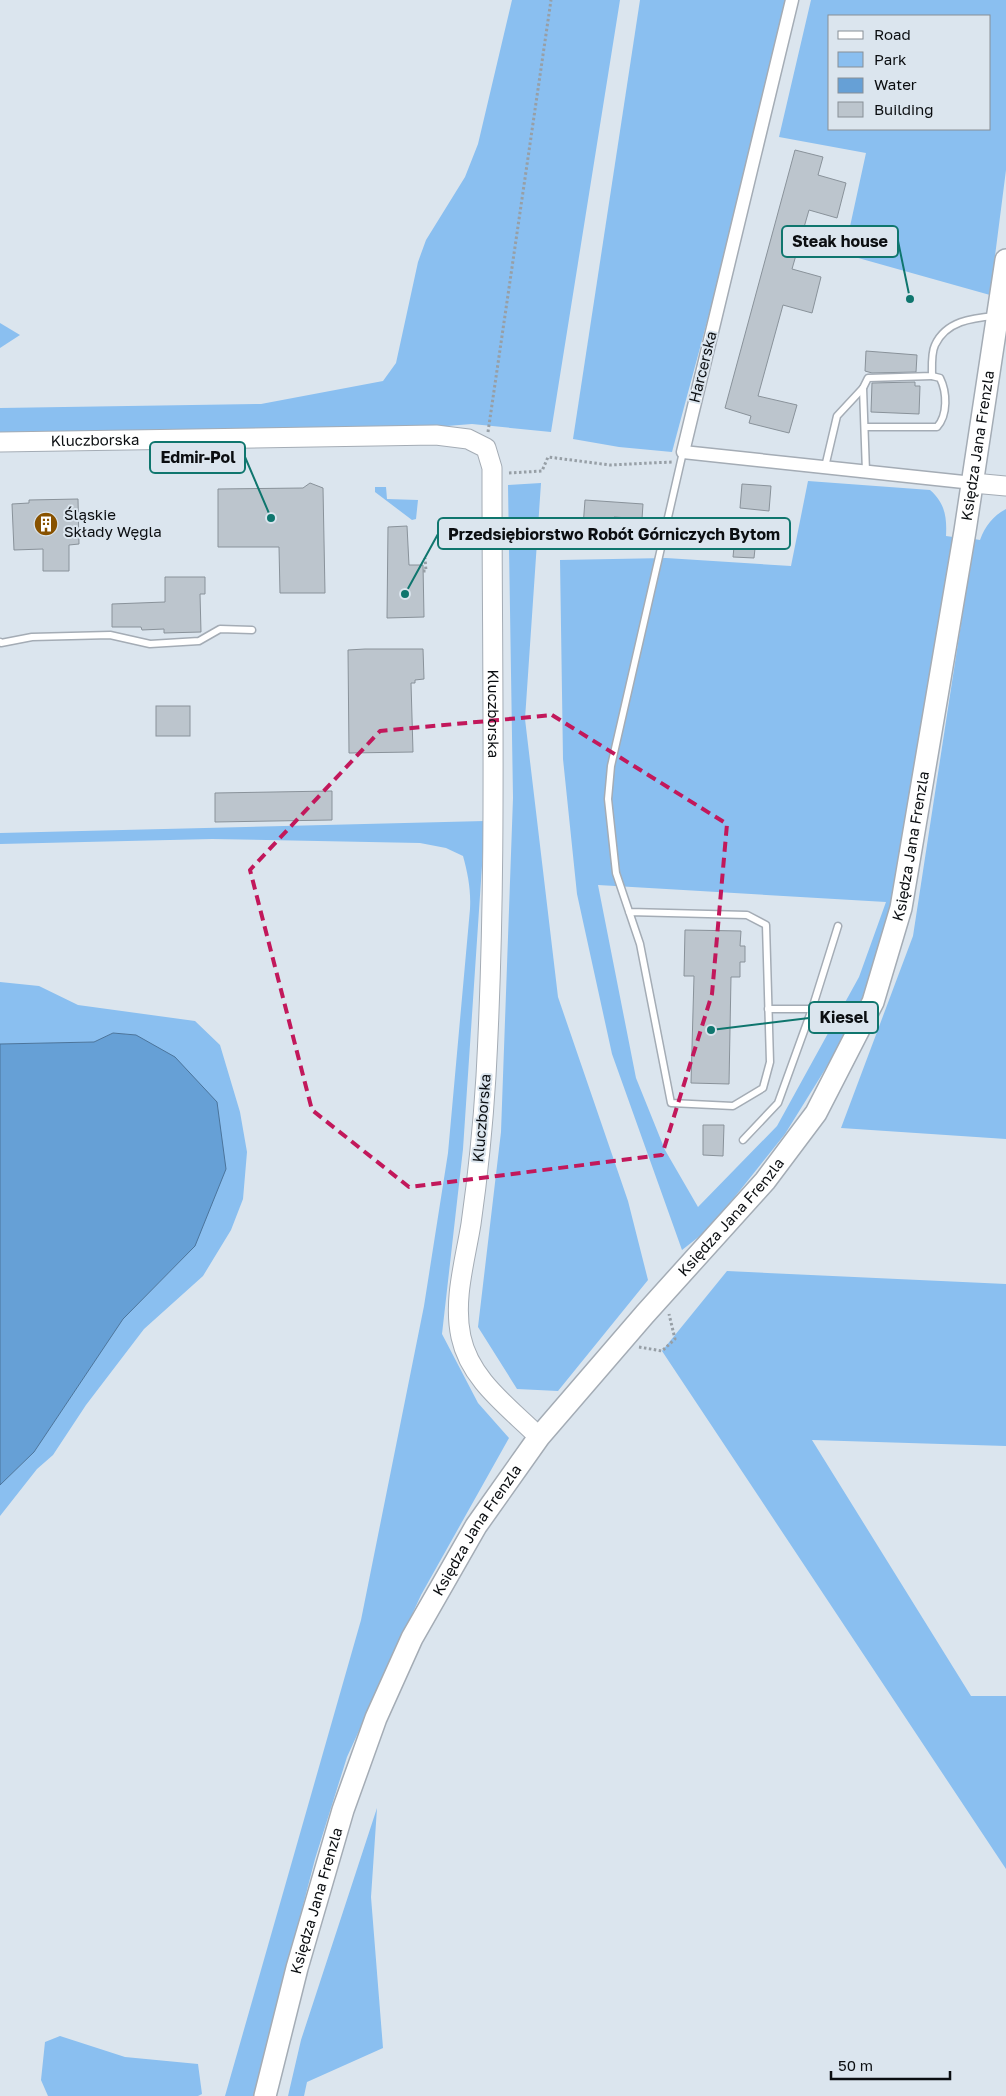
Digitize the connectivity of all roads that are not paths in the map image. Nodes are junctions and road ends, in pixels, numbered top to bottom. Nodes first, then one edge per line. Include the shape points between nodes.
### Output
1 (792, 0) edge
2 (1006, 260) edge
3 (1002, 316) edge
4 (932, 376) junction
5 (863, 388) junction
6 (865, 427) junction
7 (0, 442) edge
8 (681, 457) junction
9 (825, 467) junction
10 (866, 472) junction
11 (973, 483) junction
12 (1006, 486) edge
13 (252, 630) dead end
14 (0, 642) edge
15 (629, 912) junction
16 (838, 926) dead end
17 (768, 1009) junction
18 (812, 1009) junction
19 (743, 1140) dead end
20 (539, 1436) junction
21 (265, 2096) edge

1 - 8 street, Harcerska
2 - 3 main road, Księdza Jana Frenzla
3 - 4 lane via 966,319 948,329 934,345
3 - 11 main road, Księdza Jana Frenzla
4 - 5 lane via 868,378
4 - 6 lane via 940,378 946,390 942,422 937,428
5 - 6 lane
5 - 9 lane via 837,416
6 - 10 lane
7 - 20 street, Kluczborska via 436,436 468,439 486,448 492,468 493,930 483,1117 460,1291 459,1324 463,1347 472,1368
8 - 9 street
8 - 15 lane via 611,766 608,799 616,873
9 - 10 street
10 - 11 street
11 - 12 street
11 - 20 main road, Księdza Jana Frenzla via 901,908 873,1002 816,1113 765,1181
13 - 14 lane via 220,629 199,641 150,644 110,635 32,637
15 - 17 lane via 747,915 766,924
15 - 17 lane via 640,944 671,1103 733,1106 763,1088 770,1062
16 - 18 lane
17 - 18 lane
18 - 19 lane via 778,1103
20 - 21 main road, Księdza Jana Frenzla via 476,1526 412,1638 376,1718 340,1819 297,1968

